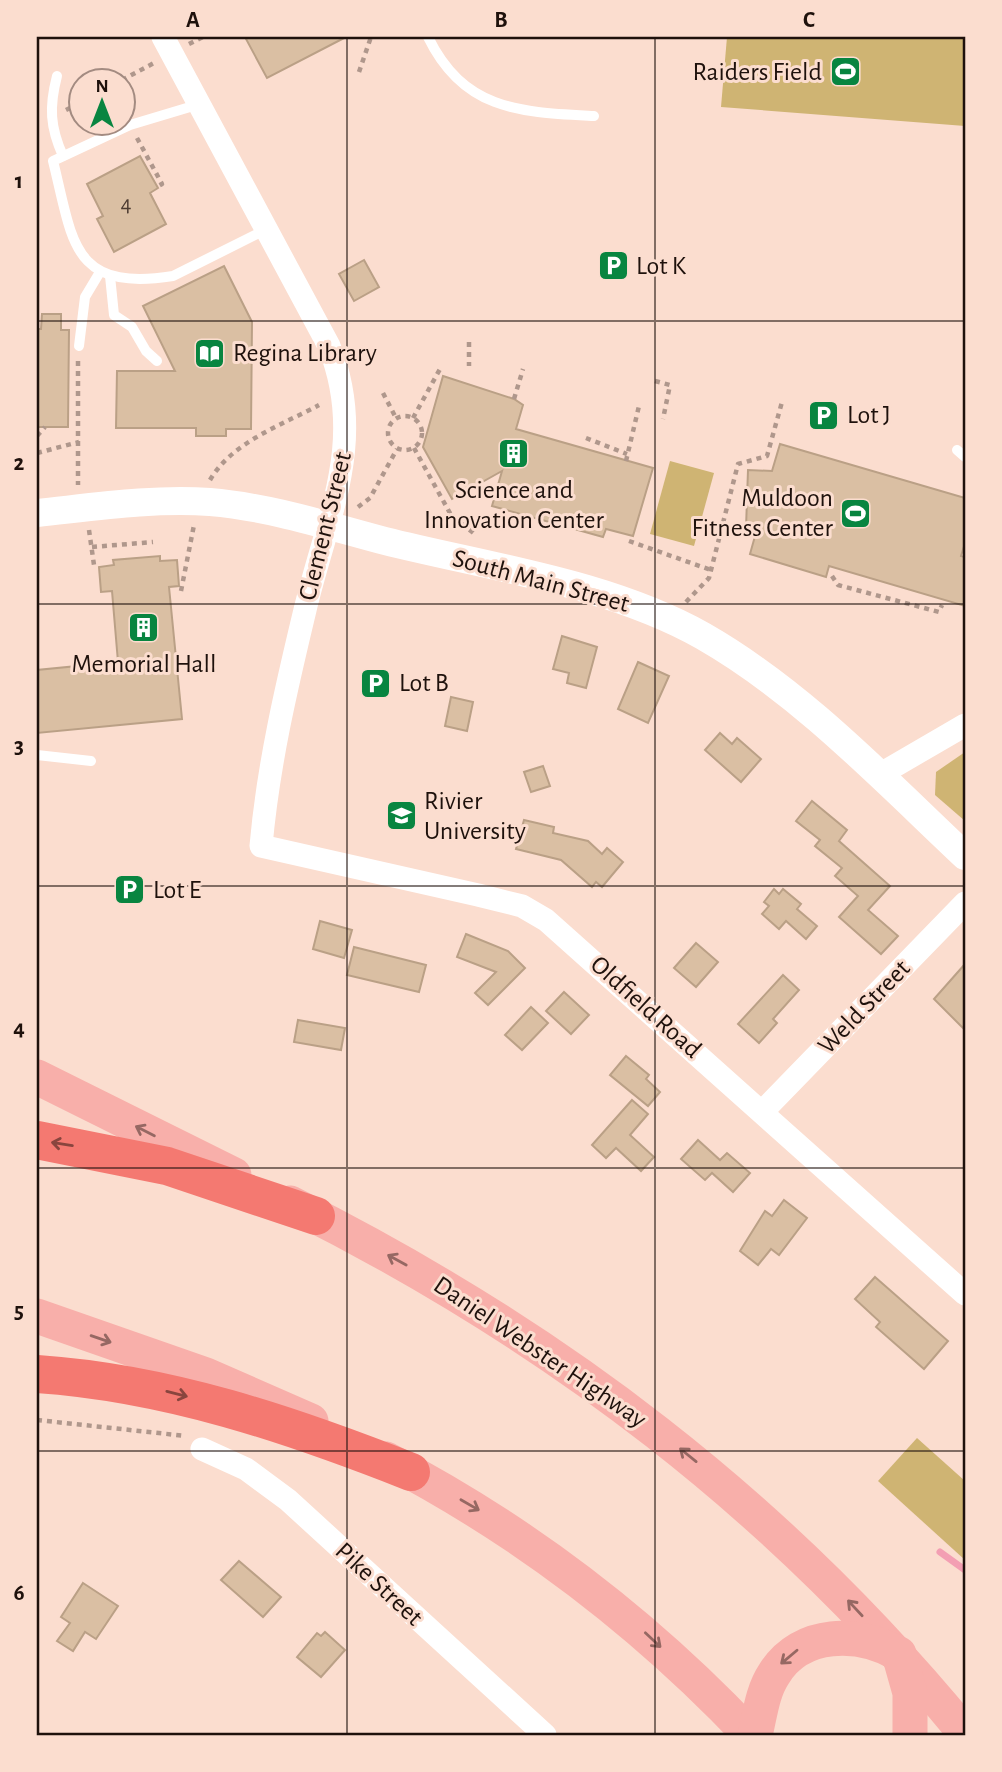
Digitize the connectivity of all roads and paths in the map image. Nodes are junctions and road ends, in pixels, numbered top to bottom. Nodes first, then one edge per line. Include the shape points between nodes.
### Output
1 (163, 37) edge
2 (203, 37) edge
3 (371, 37) edge
4 (428, 37) edge
5 (189, 45) dead end
6 (155, 63) dead end
7 (359, 72) dead end
8 (136, 73) edge
9 (57, 76) dead end
10 (200, 104) junction
11 (66, 109) edge
12 (60, 112) dead end
13 (594, 116) dead end
14 (136, 123) edge
15 (106, 136) edge
16 (136, 136) edge
17 (63, 156) junction
18 (157, 187) dead end
19 (268, 228) junction
20 (105, 274) junction
21 (469, 342) dead end
22 (79, 346) joint
23 (157, 361) dead end
24 (469, 366) dead end
25 (440, 369) dead end
26 (523, 369) dead end
27 (655, 381) dead end
28 (383, 393) dead end
29 (514, 399) dead end
30 (782, 402) dead end
31 (319, 405) dead end
32 (639, 407) dead end
33 (396, 418) junction
34 (413, 418) junction
35 (663, 419) dead end
36 (45, 427) dead end
37 (37, 436) edge
38 (586, 438) dead end
39 (79, 442) junction
40 (414, 448) junction
41 (397, 449) junction
42 (37, 453) edge
43 (627, 454) junction
44 (626, 461) dead end
45 (208, 484) dead end
46 (78, 488) dead end
47 (354, 509) dead end
48 (37, 513) edge
49 (195, 521) dead end
50 (326, 524) junction
51 (89, 526) dead end
52 (629, 541) dead end
53 (153, 542) dead end
54 (486, 544) dead end
55 (92, 547) junction
56 (94, 565) dead end
57 (711, 570) junction
58 (832, 576) dead end
59 (181, 591) dead end
60 (942, 605) dead end
61 (680, 607) dead end
62 (965, 725) edge
63 (37, 755) edge
64 (91, 761) dead end
65 (878, 775) junction
66 (261, 846) joint
67 (965, 856) edge
68 (965, 903) edge
69 (37, 1077) edge
70 (762, 1112) junction
71 (37, 1140) edge
72 (316, 1216) junction
73 (965, 1294) edge
74 (37, 1316) edge
75 (37, 1374) edge
76 (37, 1420) edge
77 (202, 1449) joint
78 (411, 1472) junction
79 (899, 1654) junction
80 (965, 1733) edge
81 (545, 1735) edge
82 (752, 1735) edge
83 (909, 1735) edge

1 - 10 street, Clement Street
2 - 5 path
3 - 7 path
4 - 13 lane via 440,62 479,97 532,112
6 - 8 path
9 - 17 lane via 50,115
10 - 14 lane
10 - 19 street, Clement Street
11 - 12 path
15 - 17 lane
16 - 18 path via 162,184
17 - 20 lane via 53,161 73,242 78,253
19 - 20 lane via 173,276 124,279
19 - 50 street, Clement Street via 329,346 344,389 346,446
20 - 22 lane via 85,297
20 - 23 lane via 114,314 132,327 145,351
21 - 24 path
22 - 39 path
25 - 34 path
26 - 29 path
27 - 35 path via 670,385
28 - 33 path
30 - 57 path via 767,456 738,464
31 - 45 path via 240,447
32 - 43 path
33 - 34 path
33 - 41 path via 387,431
34 - 40 path via 422,433
36 - 37 path
38 - 43 path
39 - 42 path
39 - 46 path
40 - 41 path
40 - 54 path via 451,515
41 - 47 path via 370,498
43 - 44 path
48 - 50 street, South Main Street via 185,501 238,506
49 - 59 path
50 - 65 street, South Main Street via 605,596 671,620 747,663
50 - 66 street, Clement Street via 280,718
51 - 55 path
52 - 57 path
53 - 55 path
55 - 56 path
57 - 61 path
58 - 60 path via 838,585 939,612
62 - 65 street
63 - 64 lane
65 - 67 street, South Main Street
66 - 70 street, Oldfield Road via 522,906 574,942
68 - 70 street, Weld Street
72 -> 69 main road, Daniel Webster Highway
70 - 73 street, Oldfield Road
72 -> 71 highway via 167,1166
79 -> 72 main road, Daniel Webster Highway via 784,1537 642,1419 490,1314
74 -> 78 main road via 249,1392
75 -> 78 highway via 175,1394 290,1427
76 - 77 path via 185,1435
77 - 81 street, Pike Street via 246,1469 288,1500
78 -> 82 main road via 494,1520 599,1594
79 - 80 main road, Daniel Webster Highway
79 -> 82 main road via 872,1642 847,1638 801,1647 773,1675
79 - 83 main road via 910,1693

